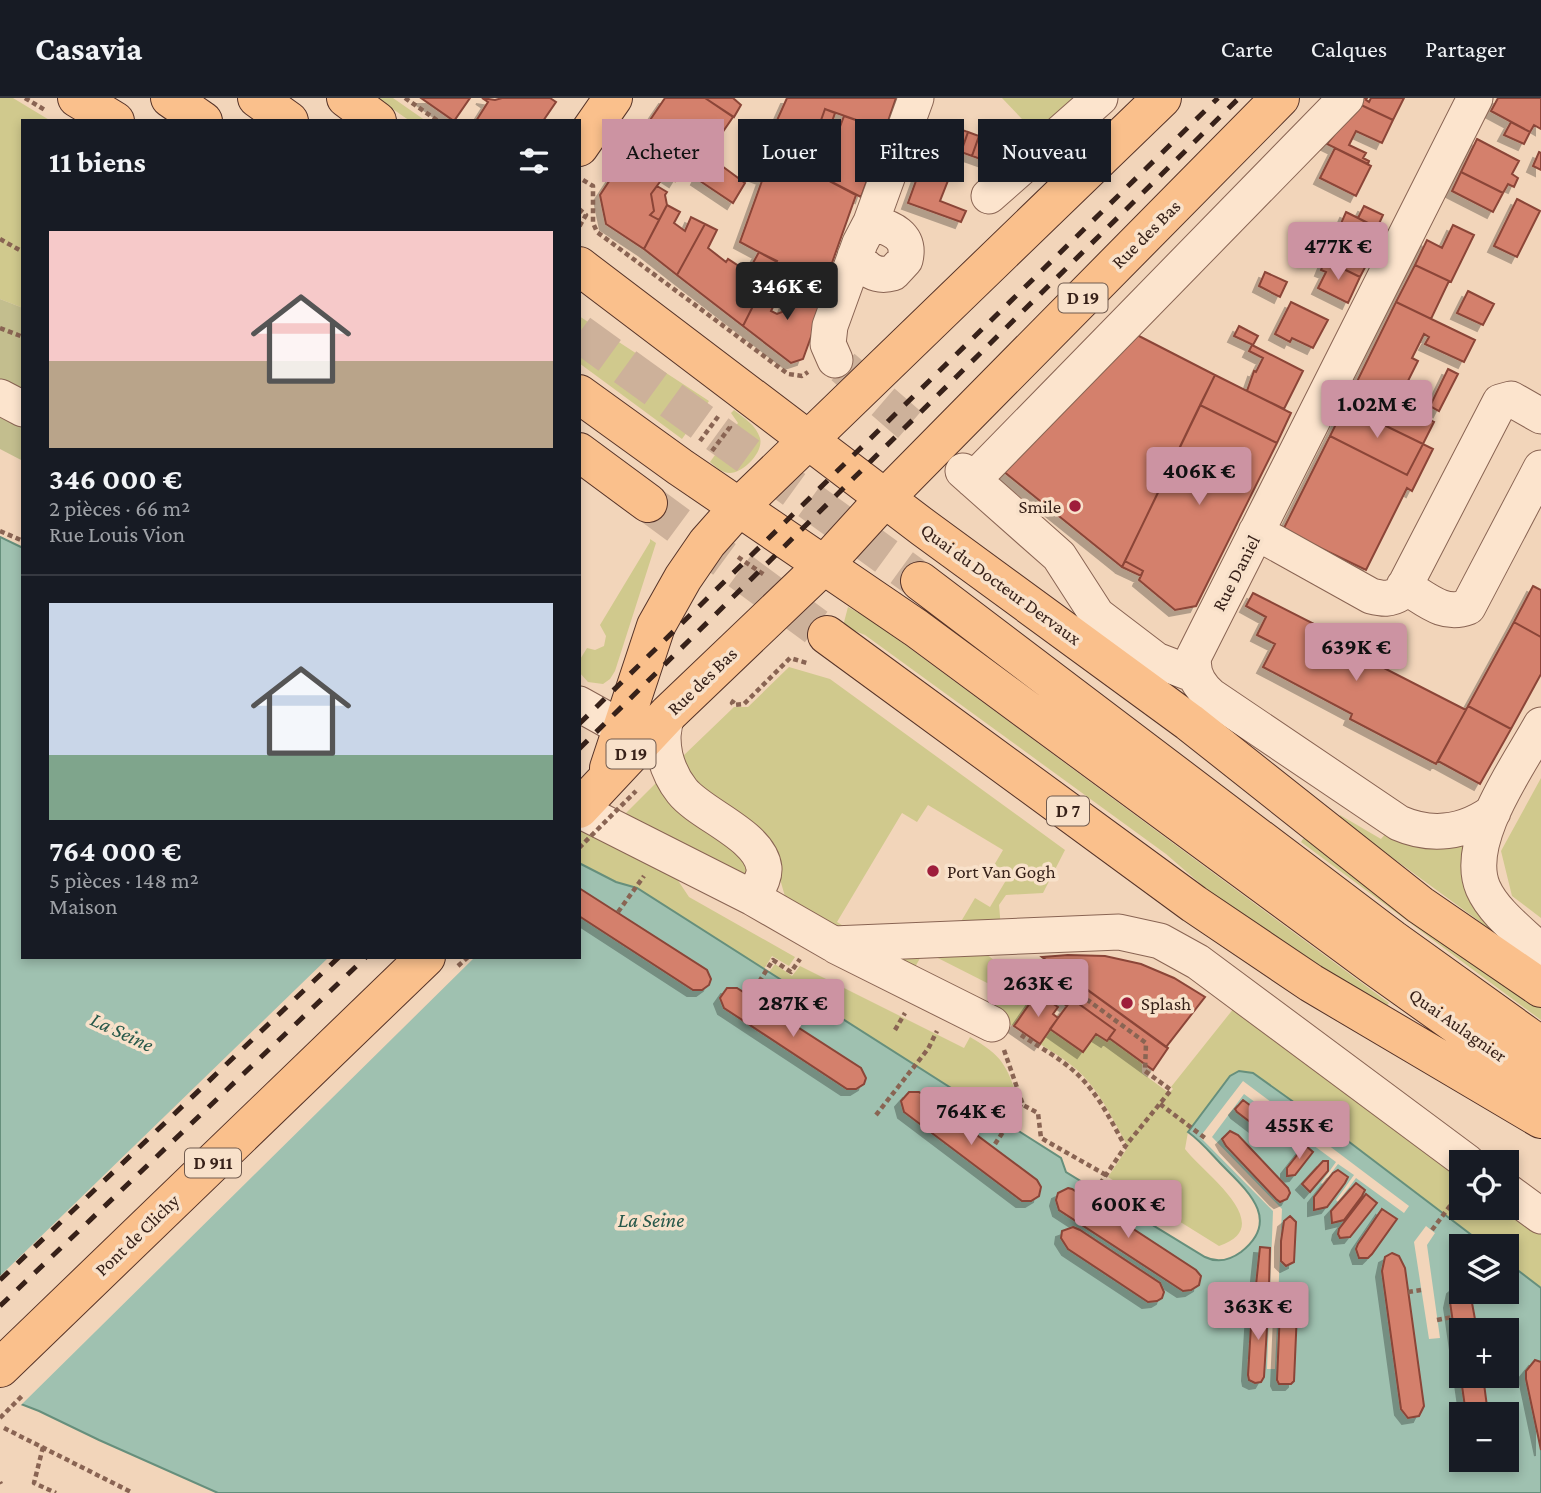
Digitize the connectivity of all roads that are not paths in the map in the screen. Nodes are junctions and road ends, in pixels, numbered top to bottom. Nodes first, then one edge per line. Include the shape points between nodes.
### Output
1 (78, 98) edge
2 (170, 98) edge
3 (257, 98) edge
4 (346, 98) edge
5 (612, 98) edge
6 (916, 98) edge
7 (1100, 98) edge
8 (1162, 98) edge
9 (1280, 98) edge
10 (1346, 98) edge
11 (1475, 98) edge
12 (112, 119) edge
13 (200, 119) edge
14 (286, 119) edge
15 (374, 119) edge
16 (581, 144) edge
17 (989, 196) dead end
18 (872, 222) junction
19 (855, 256) junction
20 (581, 268) edge
21 (831, 352) road end
22 (581, 395) edge
23 (0, 397) edge
24 (21, 408) edge
25 (1541, 416) edge
26 (808, 439) junction
27 (581, 453) edge
28 (1541, 468) edge
29 (886, 497) junction
30 (648, 503) tunnel mouth
31 (739, 507) junction
32 (1256, 532) junction
33 (967, 558) junction
34 (824, 565) junction
35 (920, 581) tunnel mouth
36 (1404, 586) junction
37 (916, 628) junction
38 (827, 635) tunnel mouth
39 (1195, 675) junction
40 (581, 705) edge
41 (668, 714) junction
42 (624, 729) junction
43 (1538, 738) edge
44 (584, 805) edge
45 (1493, 812) junction
46 (753, 898) junction
47 (833, 944) junction
48 (1541, 952) edge
49 (1383, 953) junction
50 (424, 959) edge
51 (1541, 988) edge
52 (993, 1024) road end
53 (1541, 1046) edge
54 (1541, 1085) edge
55 (1541, 1119) edge
56 (1451, 1150) edge
57 (1519, 1200) edge
58 (1541, 1216) edge
59 (0, 1368) edge

1 - 12 main road
2 - 13 main road
3 - 14 main road
4 - 15 main road
5 - 16 main road
6 - 18 street
7 - 17 street
8 - 26 main road, D 19
9 - 29 main road, Rue des Bas / D 19
10 - 39 street, Quai du Docteur Dervaux via 968,476 1059,556 1097,615 1156,660
11 - 32 street, Rue Daniel
18 - 19 street
18 - 19 street via 902,237 905,260 893,273 876,274
19 - 21 street via 830,326
20 - 26 main road, Quai du Docteur Dervaux
22 - 31 main road
23 - 24 street
25 - 36 street via 1511,399 1500,402
26 - 29 main road, Quai du Docteur Dervaux
26 - 31 main road, D 19
27 - 30 main road
28 - 36 street via 1468,607 1447,611
29 - 33 main road, Quai du Docteur Dervaux
29 - 34 main road, Rue des Bas / D 19
31 - 34 main road
31 - 42 main road, D 19 via 707,543 656,626
32 - 36 street via 1371,596 1393,598
32 - 39 street, Rue Daniel via 1194,656
33 - 37 main road via 925,555 905,565 899,577 899,595
33 - 51 main road, Quai du Docteur Dervaux via 1189,722 1420,905
34 - 37 main road
34 - 41 main road, Rue des Bas / D 19
35 - 49 main road
37 - 49 main road
38 - 55 main road, D 7 via 1194,904 1311,983
39 - 45 street, Quai du Docteur Dervaux via 1210,695 1399,823 1423,832 1446,831 1468,826
40 - 42 street
41 - 44 main road, Rue des Bas / D 19
41 - 46 street via 662,743 676,782 695,803 754,846 762,861 764,874
42 - 44 main road, D 19 via 608,772
43 - 45 street
44 - 46 street via 660,851
45 - 48 street via 1478,859 1483,889
46 - 47 street
47 - 52 street
47 - 56 street via 1119,932 1147,937 1198,962
49 - 53 main road, Quai Aulagnier
49 - 54 main road, Quai Aulagnier
50 - 59 main road, Pont de Clichy / D 911
57 - 58 street

